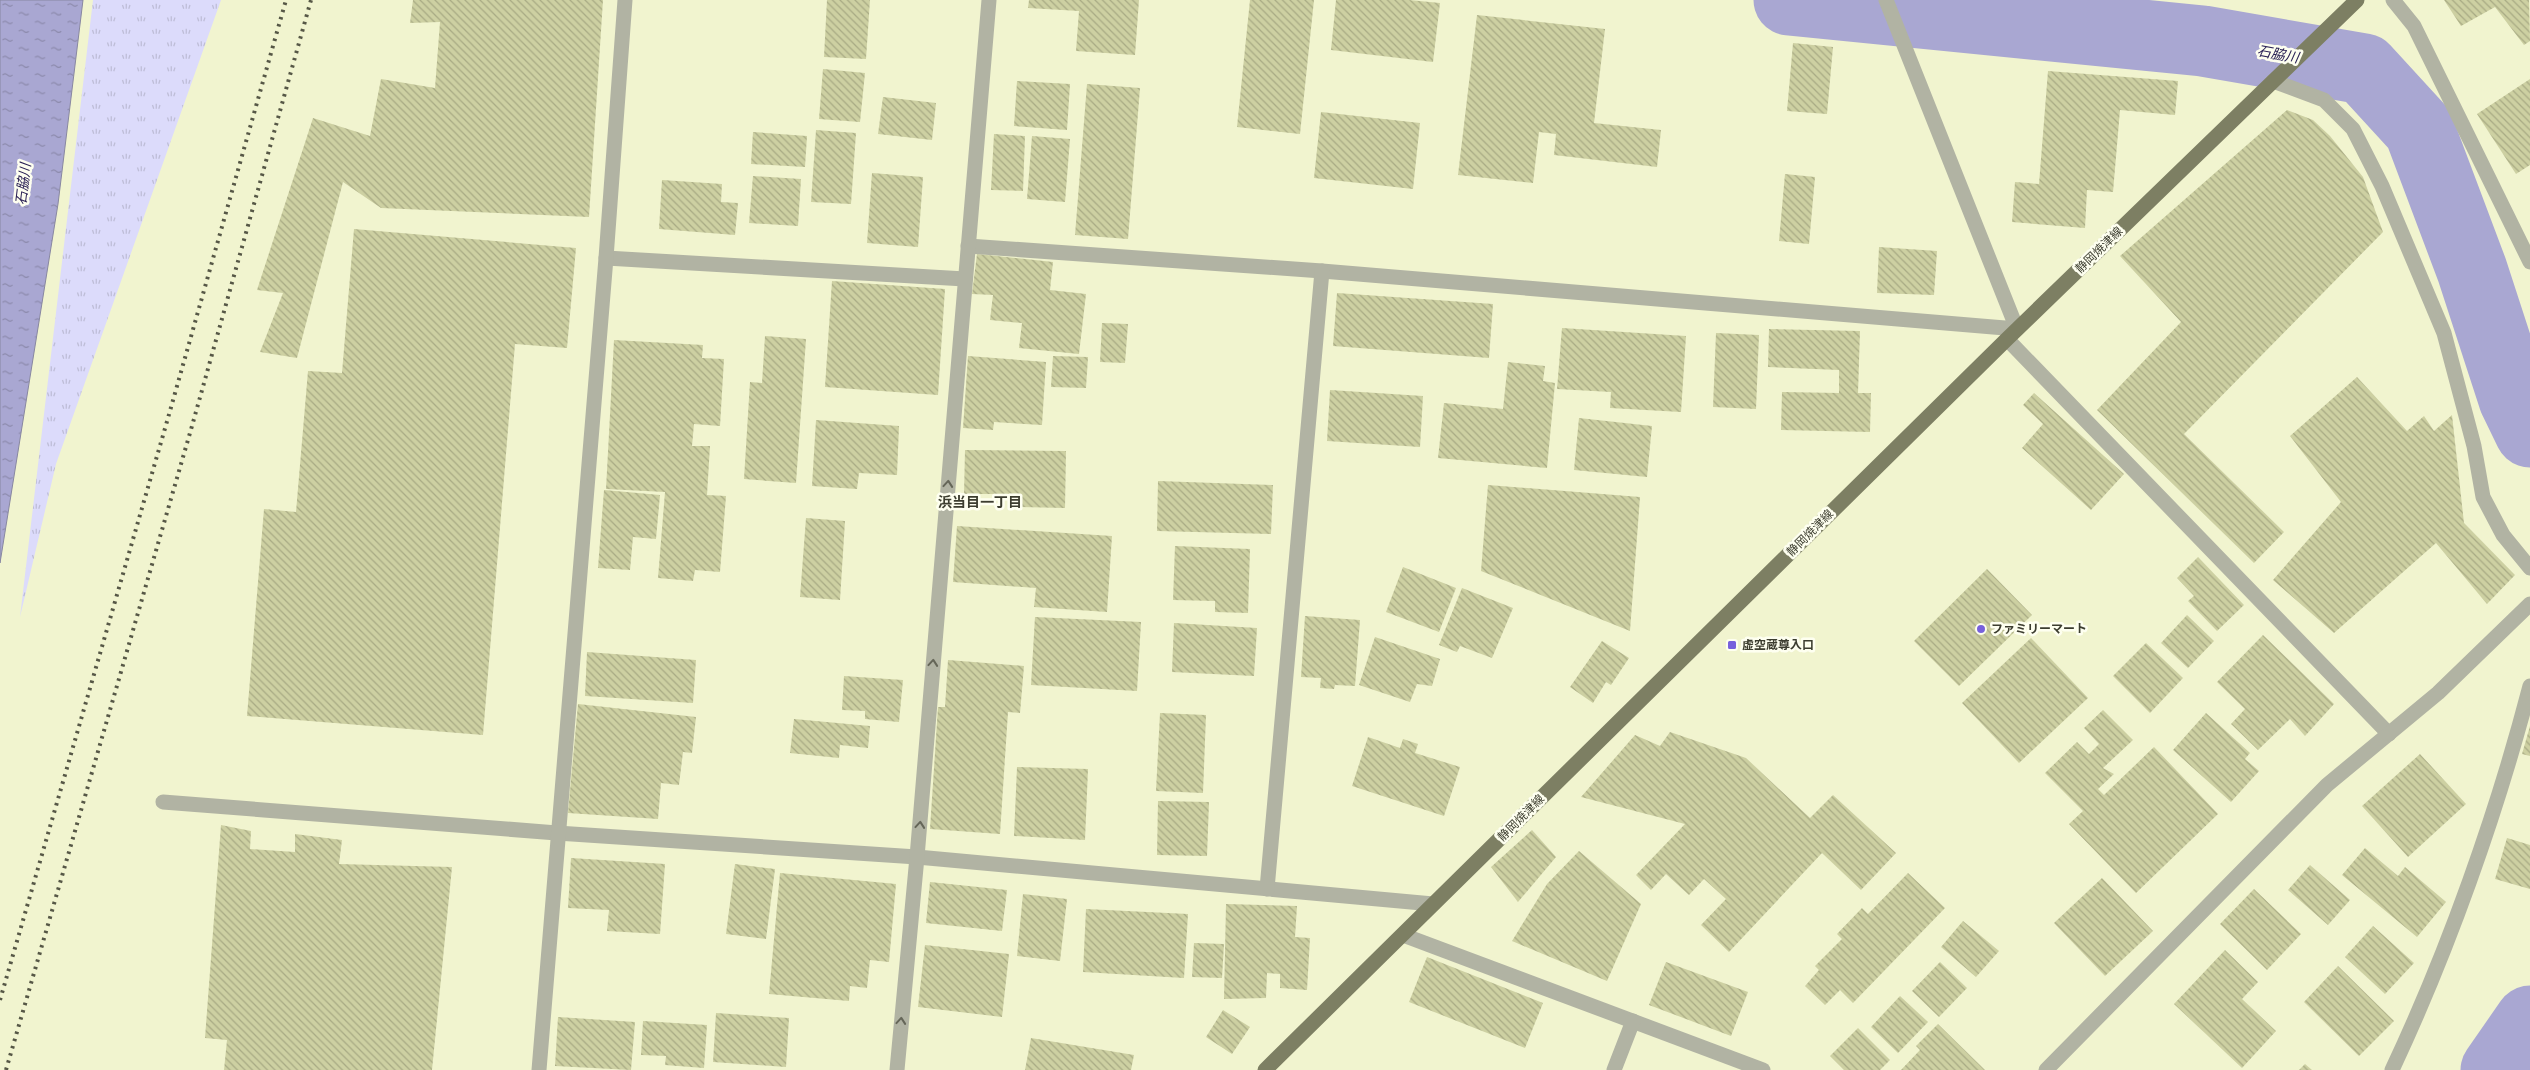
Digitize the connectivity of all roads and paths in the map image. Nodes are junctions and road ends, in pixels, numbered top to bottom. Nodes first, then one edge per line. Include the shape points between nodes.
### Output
1 (625, 0) edge
2 (989, 0) edge
3 (1886, 0) edge
4 (2357, 0) edge
5 (2392, 0) edge
6 (2278, 77) junction
7 (968, 246) junction
8 (606, 258) junction
9 (2530, 262) edge
10 (1322, 271) junction
11 (965, 279) junction
12 (2012, 334) junction
13 (2530, 568) edge
14 (2530, 604) edge
15 (2530, 686) edge
16 (2389, 734) junction
17 (163, 802) dead end
18 (557, 833) junction
19 (917, 857) junction
20 (1266, 889) junction
21 (1433, 904) junction
22 (1403, 935) junction
23 (1633, 1021) junction
24 (539, 1070) edge
25 (896, 1070) edge
26 (1266, 1070) edge
27 (1614, 1070) edge
28 (1763, 1070) edge
29 (2046, 1070) edge
30 (2392, 1070) edge

1 - 8 street
2 - 7 street
3 - 12 street
4 - 6 main road, 静岡焼津線
5 - 9 street via 2414,26
6 - 12 main road, 静岡焼津線
6 - 13 street via 2324,100 2353,129 2382,186 2444,332 2484,497 2503,535
7 - 10 street
7 - 11 street
8 - 11 street
8 - 18 street
10 - 12 street
10 - 20 street
19 -> 11 street
12 - 16 street
12 - 21 main road, 静岡焼津線
14 - 16 street via 2438,693
15 - 30 street via 2469,882
16 - 29 street via 2327,785
17 - 18 street
18 - 19 street
18 - 24 street
19 - 20 street
25 -> 19 street
20 - 21 street
21 - 22 main road, 静岡焼津線
22 - 23 street
22 - 26 main road, 静岡焼津線
23 - 27 street
23 - 28 street

